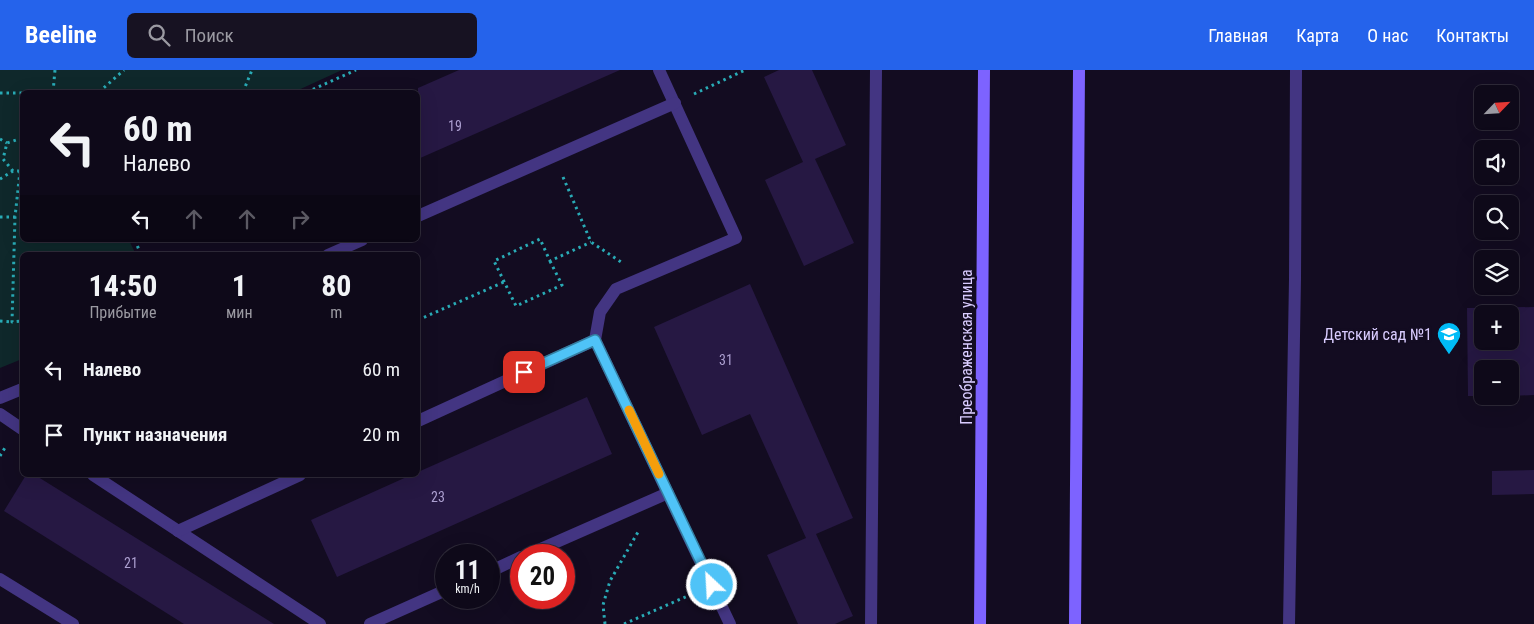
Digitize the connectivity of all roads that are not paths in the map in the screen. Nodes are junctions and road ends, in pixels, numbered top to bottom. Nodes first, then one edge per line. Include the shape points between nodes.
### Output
1 (660, 70) edge
2 (876, 70) edge
3 (984, 70) edge
4 (1079, 70) edge
5 (1296, 70) edge
6 (675, 103) junction
7 (420, 215) edge
8 (357, 242) edge
9 (335, 252) edge
10 (595, 340) junction
11 (20, 390) edge
12 (0, 398) edge
13 (0, 414) edge
14 (420, 420) edge
15 (20, 428) edge
16 (96, 477) edge
17 (296, 477) edge
18 (668, 493) junction
19 (178, 531) junction
20 (552, 544) edge
21 (0, 578) edge
22 (435, 595) edge
23 (73, 624) edge
24 (320, 624) edge
25 (370, 624) edge
26 (730, 624) edge
27 (871, 624) edge
28 (980, 624) edge
29 (1075, 624) edge
30 (1289, 624) edge

1 - 6 street
2 - 27 street
3 - 28 street, Преображенская улица
4 - 29 street
5 - 30 street
6 - 7 street
6 - 10 street via 736,238 616,290 600,312
8 - 9 street
10 - 14 street
10 - 18 street
11 - 12 street
13 - 15 street
16 - 19 street
17 - 19 street
18 - 20 street
18 - 26 street
19 - 24 street
21 - 23 street
22 - 25 street

